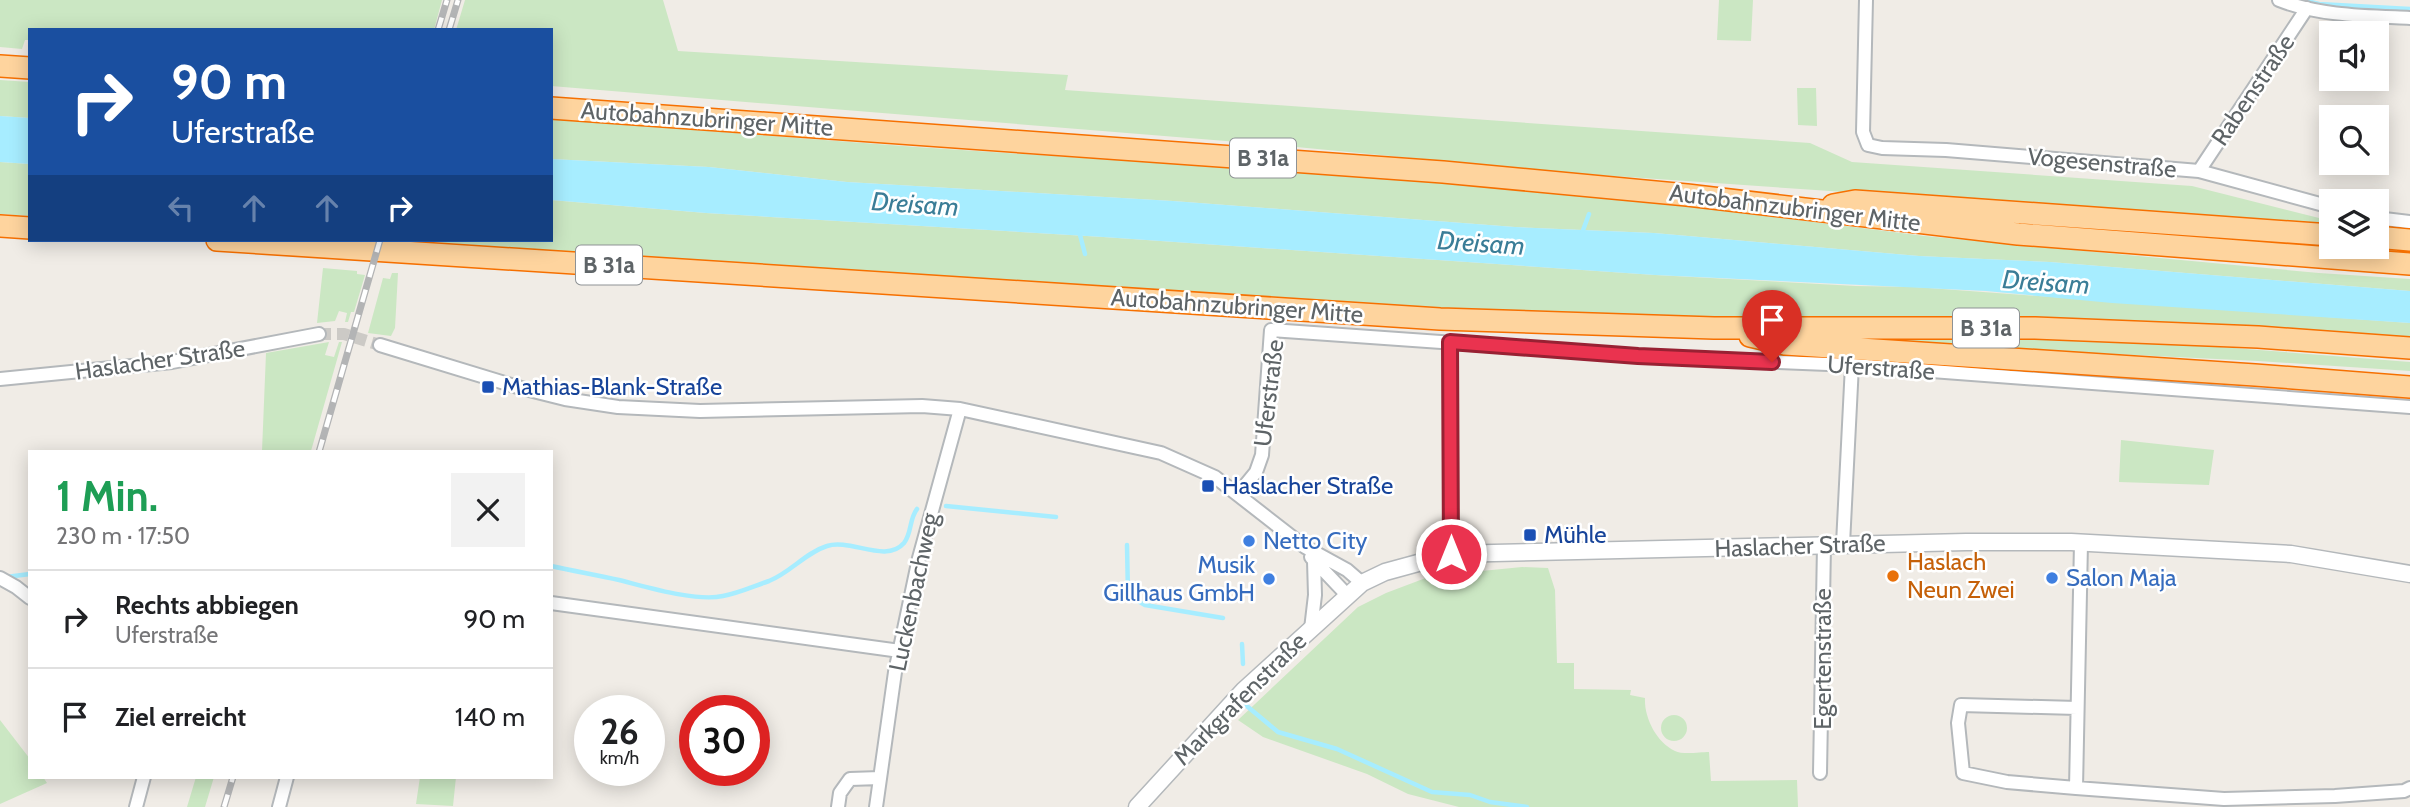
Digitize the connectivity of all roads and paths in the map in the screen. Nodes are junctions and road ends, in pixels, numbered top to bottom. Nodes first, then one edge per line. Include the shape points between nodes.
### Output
1 (1866, 0) edge
2 (2279, 0) edge
3 (2307, 8) junction
4 (2410, 18) edge
5 (0, 66) edge
6 (28, 68) edge
7 (553, 108) edge
8 (2199, 171) junction
9 (2319, 204) edge
10 (1799, 210) junction
11 (2389, 220) edge
12 (2410, 222) edge
13 (0, 226) edge
14 (28, 228) edge
15 (2319, 234) edge
16 (2389, 238) edge
17 (2410, 240) edge
18 (248, 242) edge
19 (2410, 264) edge
20 (1714, 328) junction
21 (319, 334) tunnel mouth
22 (1450, 342) junction
23 (380, 345) tunnel mouth
24 (2410, 348) edge
25 (1852, 365) junction
26 (0, 379) edge
27 (2410, 387) edge
28 (2410, 407) edge
29 (960, 409) junction
30 (1238, 494) junction
31 (2081, 543) junction
32 (1843, 544) junction
33 (1824, 545) junction
34 (1306, 547) junction
35 (1451, 554) junction
36 (1314, 561) junction
37 (2410, 574) edge
38 (0, 578) edge
39 (1362, 583) junction
40 (1347, 595) junction
41 (28, 596) edge
42 (553, 603) edge
43 (1311, 629) junction
44 (900, 651) junction
45 (2077, 708) junction
46 (1821, 773) dead end
47 (880, 778) junction
48 (143, 779) edge
49 (286, 779) edge
50 (2076, 788) junction
51 (2410, 788) edge
52 (2350, 801) edge
53 (136, 807) edge
54 (279, 807) edge
55 (838, 807) edge
56 (876, 807) edge
57 (1137, 807) edge

1 - 8 street, Vogesenstraße via 1863,132 1868,145
2 - 3 street
3 - 4 street
3 - 8 street, Rabenstraße
5 - 6 highway
7 - 10 highway, Autobahnzubringer Mitte / B 31a via 1456,173
8 - 9 street, Vogesenstraße
10 - 15 highway via 1855,201
10 - 19 highway, Autobahnzubringer Mitte / B 31a via 2099,242
11 - 12 street
13 - 14 highway
16 - 17 highway
18 - 20 highway, Autobahnzubringer Mitte / B 31a via 1440,319
20 - 24 highway, Autobahnzubringer Mitte / B 31a via 2035,328
20 - 27 highway via 1785,344
21 - 26 street, Haslacher Straße via 172,362
22 - 25 street, Uferstraße
22 - 30 street, Uferstraße via 1271,330 1262,455 1256,472
22 - 35 street
23 - 29 street via 521,388 618,407 700,411
25 - 28 street, Uferstraße
25 - 32 street
29 - 30 street via 1161,453 1215,477
29 - 44 street, Luckenbachweg via 919,558
30 - 34 street
31 - 32 street, Haslacher Straße
31 - 37 street, Haslacher Straße via 2327,558
31 - 45 street
32 - 33 street, Haslacher Straße
33 - 35 street, Haslacher Straße
33 - 46 street, Egertenstraße
34 - 36 street
34 - 39 street
35 - 39 street, Haslacher Straße
36 - 40 street
36 - 43 street
38 - 41 street
39 - 40 street, Haslacher Straße
40 - 43 street, Markgrafenstraße
42 - 44 street
43 - 57 street, Markgrafenstraße via 1244,690
44 - 47 street, Luckenbachweg
45 - 50 street
45 - 50 street via 1961,705 1958,723 1962,773
47 - 55 street via 850,779 840,793
47 - 56 street, Luckenbachweg
48 - 53 street
49 - 54 street
50 - 52 street via 2224,799
51 - 52 street

